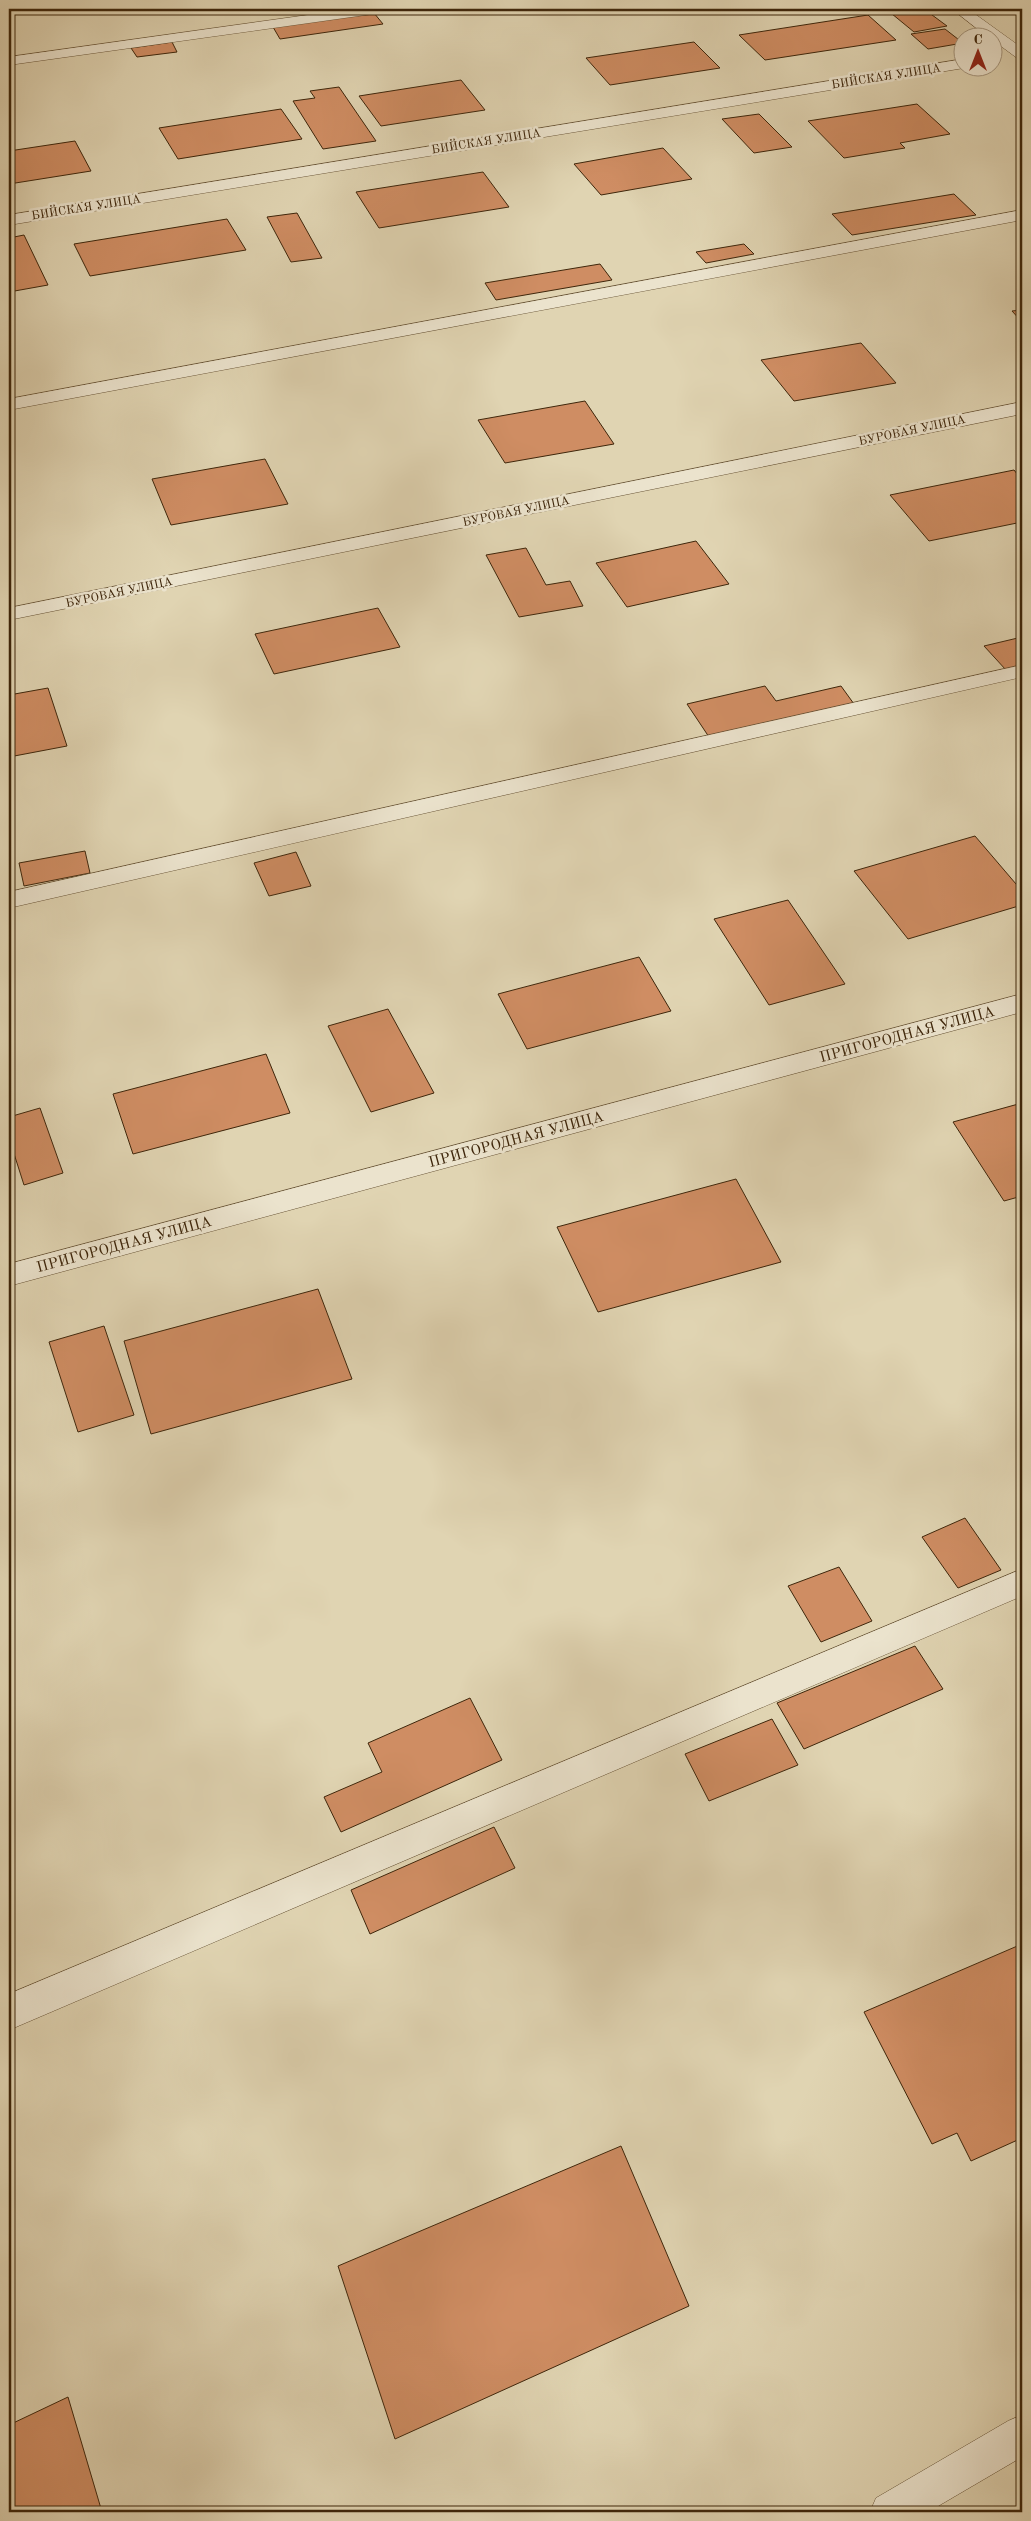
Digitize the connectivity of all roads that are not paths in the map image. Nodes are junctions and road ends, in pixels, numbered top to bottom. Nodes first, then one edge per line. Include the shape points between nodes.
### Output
1 (380, 9) edge
2 (959, 9) edge
3 (1021, 55) edge
4 (1004, 57) edge
5 (9, 61) edge
6 (954, 65) edge
7 (1022, 216) edge
8 (9, 220) edge
9 (9, 406) edge
10 (1022, 408) edge
11 (9, 614) edge
12 (1022, 671) edge
13 (9, 900) edge
14 (1022, 1003) edge
15 (9, 1275) edge
16 (1022, 1582) edge
17 (9, 2012) edge
18 (1022, 2435) edge
19 (890, 2512) edge

1 - 5 street
2 - 3 street
3 - 4 street
6 - 8 street, БИЙСКАЯ УЛИЦА
7 - 9 street
10 - 11 street, БУРОВАЯ УЛИЦА
12 - 13 street
14 - 15 street, ПРИГОРОДНАЯ УЛИЦА
16 - 17 street
18 - 19 street

